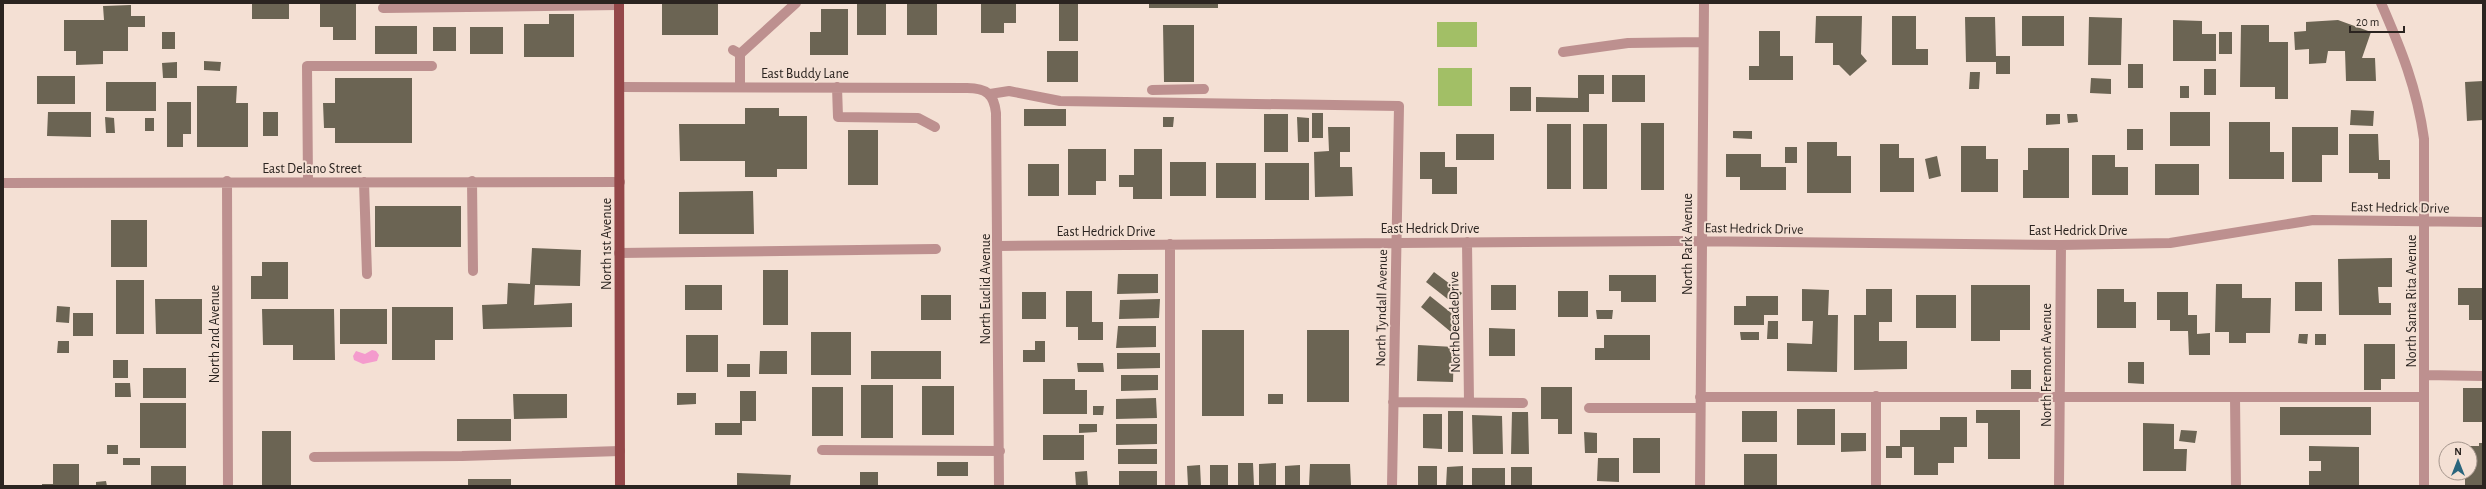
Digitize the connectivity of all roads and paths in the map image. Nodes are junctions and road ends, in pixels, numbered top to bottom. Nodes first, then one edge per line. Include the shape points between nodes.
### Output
1 (796, 3) edge
2 (1704, 3) edge
3 (2381, 3) edge
4 (619, 4) edge
5 (384, 8) dead end
6 (1703, 42) junction
7 (1563, 52) dead end
8 (432, 66) dead end
9 (837, 86) junction
10 (620, 87) junction
11 (740, 87) junction
12 (1152, 90) dead end
13 (1204, 90) dead end
14 (990, 94) junction
15 (935, 127) dead end
16 (227, 181) junction
17 (472, 181) junction
18 (308, 182) junction
19 (364, 182) junction
20 (620, 182) junction
21 (3, 183) edge
22 (2425, 222) junction
23 (2483, 222) edge
24 (1701, 241) junction
25 (1396, 242) junction
26 (1467, 242) junction
27 (1170, 244) junction
28 (2061, 245) junction
29 (999, 246) junction
30 (936, 249) dead end
31 (619, 253) junction
32 (473, 271) dead end
33 (367, 274) dead end
34 (2425, 375) junction
35 (2483, 376) edge
36 (1700, 396) junction
37 (1876, 396) junction
38 (2059, 396) junction
39 (2235, 396) junction
40 (2424, 397) junction
41 (1393, 402) junction
42 (1469, 402) junction
43 (1524, 403) dead end
44 (1589, 408) dead end
45 (1700, 408) junction
46 (822, 450) dead end
47 (620, 451) junction
48 (1000, 451) junction
49 (314, 456) dead end
50 (228, 486) edge
51 (620, 486) edge
52 (999, 486) edge
53 (1170, 486) edge
54 (1392, 486) edge
55 (1700, 486) edge
56 (1876, 486) edge
57 (2059, 486) edge
58 (2236, 486) edge
59 (2424, 486) edge

1 - 11 street via 736,52
2 - 6 street, North Park Avenue
3 - 22 street, North Santa Rita Avenue via 2406,61 2419,104 2424,139
4 - 5 street
4 - 10 main road, North 1st Avenue
6 - 7 street via 1628,43
6 - 24 street, North Park Avenue
8 - 18 street via 307,66
9 - 11 street, East Buddy Lane
9 - 14 street, East Buddy Lane via 978,88
9 - 15 street via 838,117 918,118
10 - 11 street, East Buddy Lane
10 - 20 main road, North 1st Avenue
12 - 13 street
14 - 25 street, North Tyndall Avenue via 1009,91 1060,101 1399,106
14 - 29 street, North Euclid Avenue via 995,102 996,113
16 - 18 street, East Delano Street
16 - 21 street, East Delano Street
16 - 50 street, North 2nd Avenue
17 - 19 street, East Delano Street
17 - 20 street, East Delano Street
17 - 32 street
18 - 19 street, East Delano Street
19 - 33 street
20 - 31 main road, North 1st Avenue
22 - 23 street, East Hedrick Drive
22 - 28 street, East Hedrick Drive via 2312,220 2170,243
22 - 34 street, North Santa Rita Avenue
24 - 26 street, East Hedrick Drive
24 - 28 street, East Hedrick Drive
24 - 36 street, North Park Avenue
25 - 26 street, East Hedrick Drive
25 - 27 street, East Hedrick Drive
25 - 41 street, North Tyndall Avenue
26 - 42 street, NorthDecadeDrive
27 - 29 street, East Hedrick Drive
27 - 53 street
28 - 38 street, North Fremont Avenue
29 - 48 street, North Euclid Avenue
30 - 31 street
31 - 47 main road, North 1st Avenue
34 - 35 street
34 - 40 street, North Santa Rita Avenue
36 - 37 street
36 - 45 street, North Park Avenue
37 - 38 street
37 - 56 street
38 - 39 street
38 - 57 street, North Fremont Avenue
39 - 40 street
39 - 58 street
40 - 59 street, North Santa Rita Avenue
41 - 42 street
41 - 54 street, North Tyndall Avenue
42 - 43 street
44 - 45 street
45 - 55 street, North Park Avenue
46 - 48 street
47 - 49 street via 462,456
47 - 51 main road, North 1st Avenue
48 - 52 street, North Euclid Avenue

